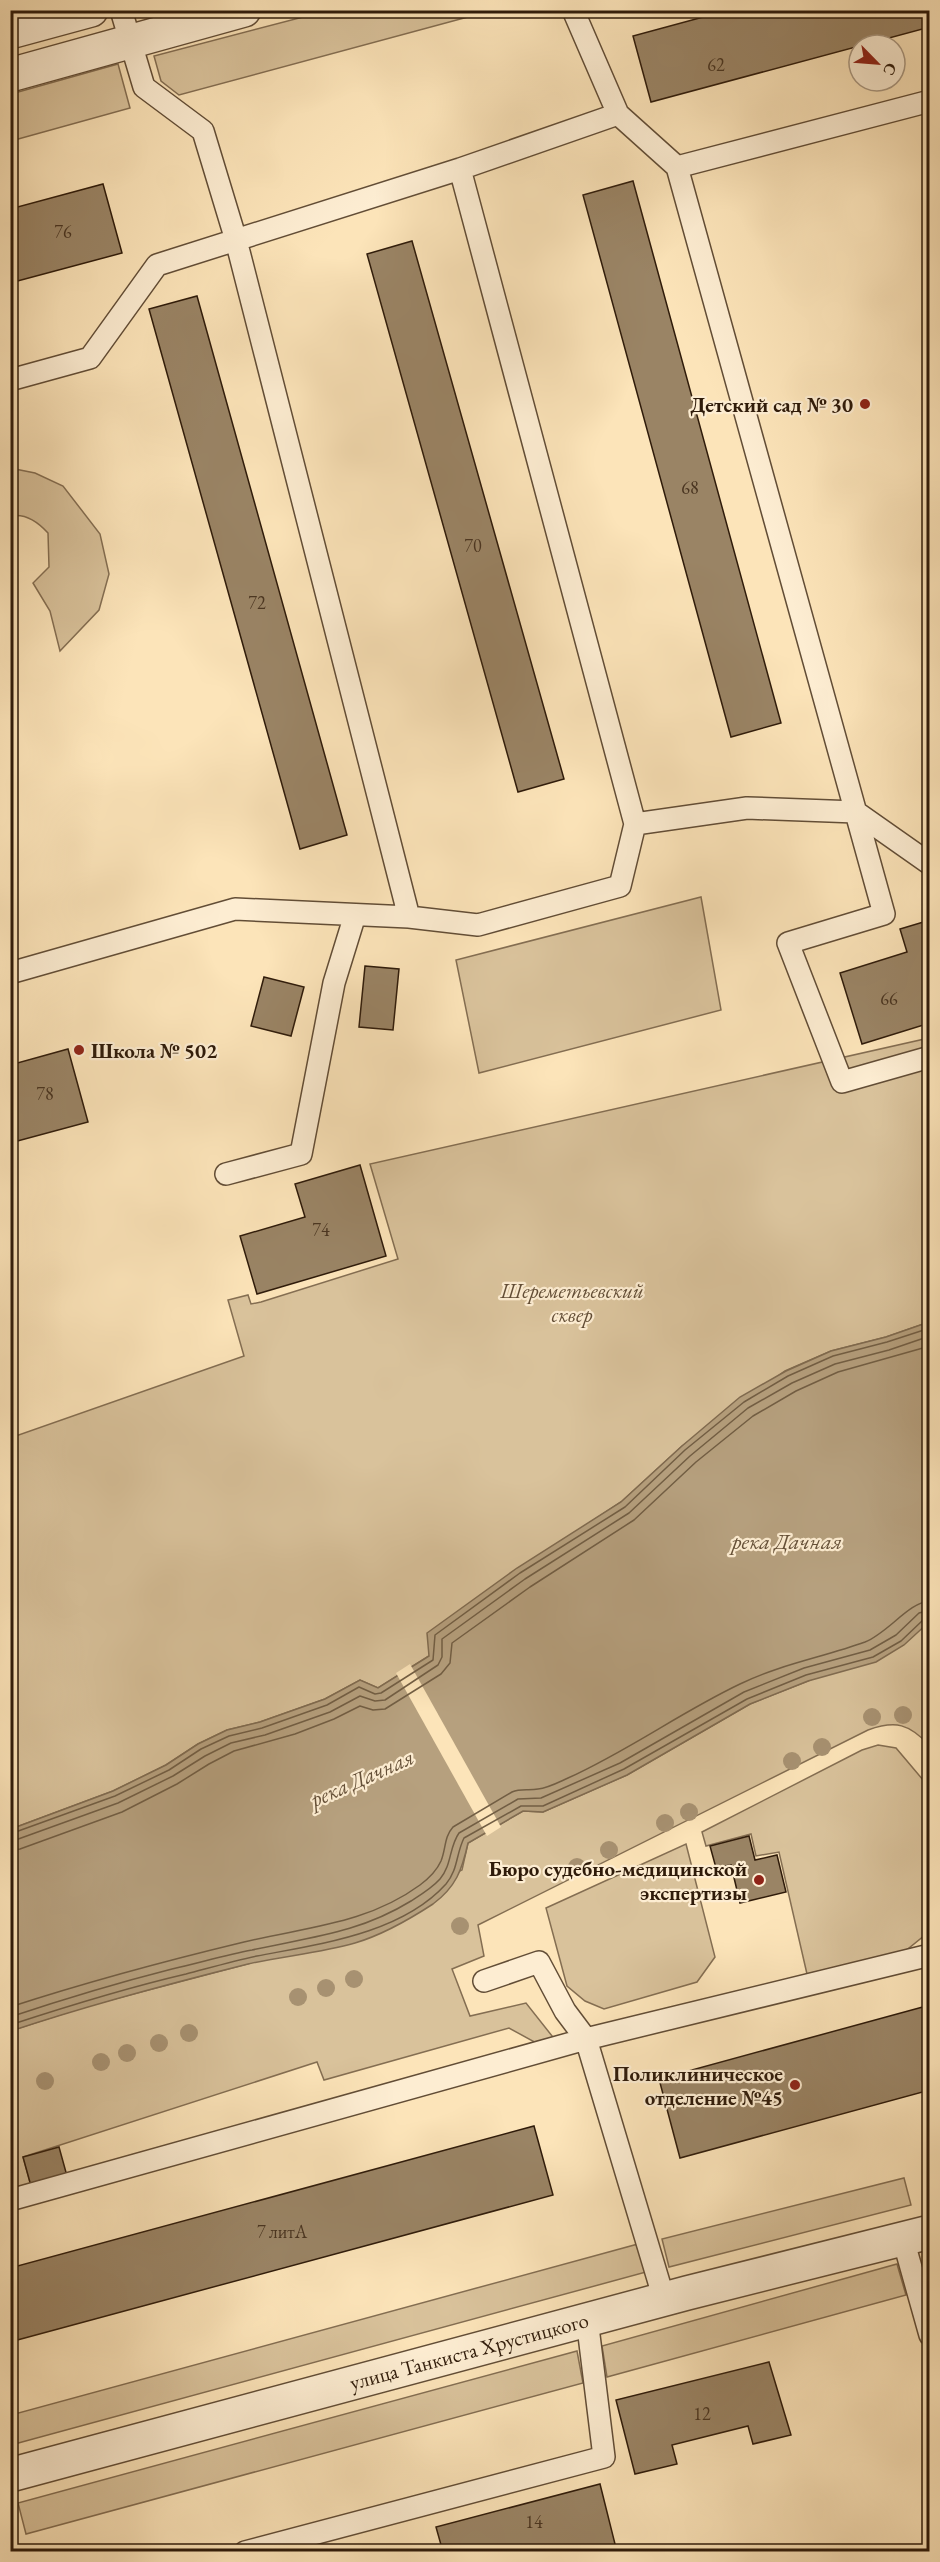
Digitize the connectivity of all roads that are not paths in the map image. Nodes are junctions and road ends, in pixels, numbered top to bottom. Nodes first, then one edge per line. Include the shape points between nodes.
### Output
1 (91, 10) edge
2 (121, 10) edge
3 (244, 10) edge
4 (573, 10) edge
5 (10, 32) edge
6 (129, 42) junction
7 (10, 75) edge
8 (930, 101) edge
9 (618, 114) junction
10 (677, 167) junction
11 (460, 169) junction
12 (236, 240) junction
13 (10, 380) edge
14 (856, 812) junction
15 (635, 824) junction
16 (930, 864) edge
17 (355, 915) junction
18 (409, 917) junction
19 (10, 974) edge
20 (930, 1056) edge
21 (226, 1174) dead end
22 (930, 1955) edge
23 (484, 1982) dead end
24 (586, 2039) junction
25 (10, 2200) edge
26 (916, 2235) edge
27 (664, 2299) junction
28 (587, 2319) junction
29 (930, 2335) edge
30 (10, 2475) edge
31 (244, 2552) edge

1 - 5 street
2 - 6 lane
3 - 6 street
4 - 9 lane
6 - 7 street
6 - 12 lane via 144,87 203,131
8 - 10 lane
9 - 10 lane
9 - 11 lane
10 - 14 lane
11 - 12 lane
11 - 15 lane
12 - 13 lane via 157,265 90,358
12 - 18 lane
14 - 15 lane via 747,808
14 - 16 lane
14 - 20 lane via 884,914 788,943 842,1082
15 - 18 lane via 620,886 478,924
17 - 18 lane
17 - 19 lane via 235,909
17 - 21 lane via 334,982 301,1154
22 - 24 lane
23 - 24 lane via 539,1962
24 - 25 lane
24 - 27 lane
26 - 27 street, улица Танкиста Хрустицкого
26 - 29 lane
27 - 28 street, улица Танкиста Хрустицкого
28 - 30 street, улица Танкиста Хрустицкого
28 - 31 lane via 604,2457

